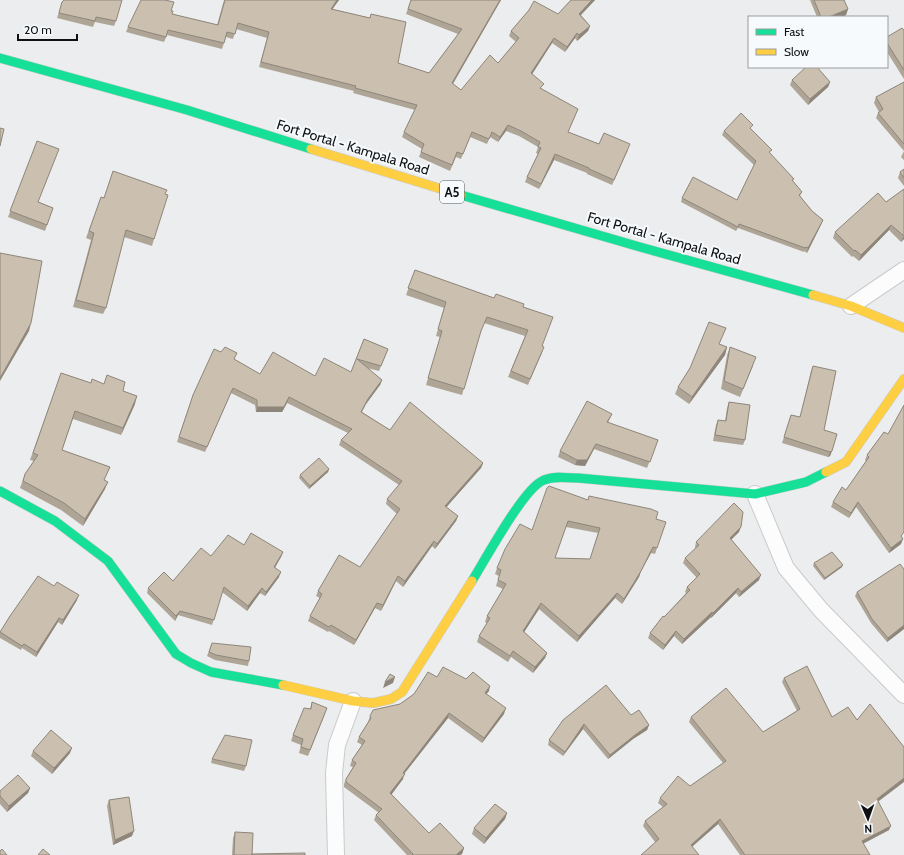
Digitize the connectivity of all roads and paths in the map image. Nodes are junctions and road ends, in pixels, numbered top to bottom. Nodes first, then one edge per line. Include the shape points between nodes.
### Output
1 (0, 58) edge
2 (904, 270) edge
3 (851, 306) junction
4 (888, 321) junction
5 (904, 323) edge
6 (904, 328) edge
7 (904, 379) edge
8 (0, 491) edge
9 (755, 494) junction
10 (904, 695) edge
11 (353, 701) junction
12 (336, 855) edge

1 - 3 street, Fort Portal - Kampala Road / A5 via 187,110 435,187
2 - 3 street
3 - 4 street, Fort Portal - Kampala Road / A5
4 - 5 street
4 - 6 street, Fort Portal - Kampala Road / A5
7 - 9 street via 846,462 806,482
8 - 11 street via 55,520 108,561 176,654 190,664 211,672 276,683
9 - 10 street via 786,568 821,610
9 - 11 street via 578,478 541,481 511,518 402,692 391,699 373,703
11 - 12 street via 337,745 334,773

